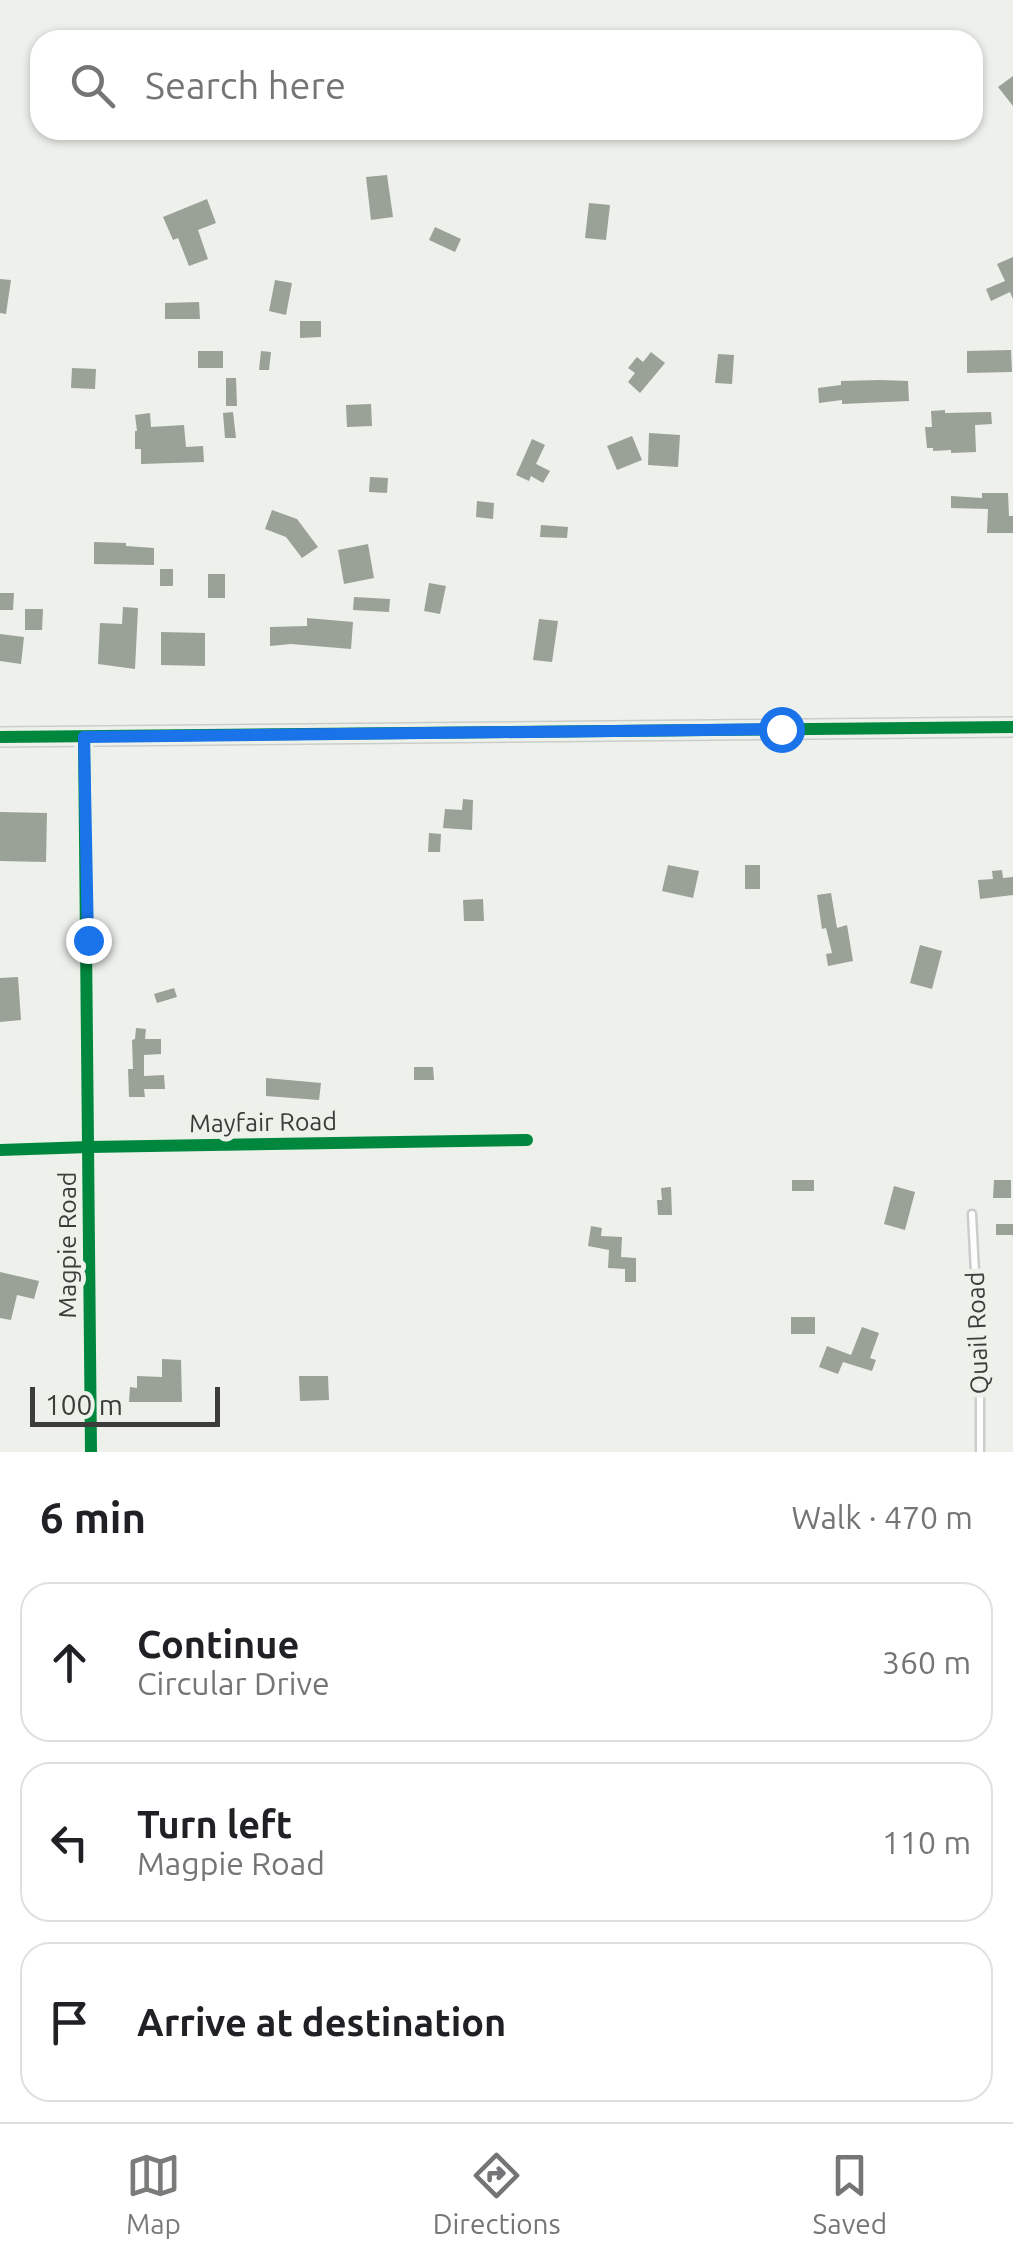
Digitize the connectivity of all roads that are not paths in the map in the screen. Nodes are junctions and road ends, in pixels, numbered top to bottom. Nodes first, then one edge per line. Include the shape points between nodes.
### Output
1 (1013, 727) edge
2 (0, 737) edge
3 (84, 737) junction
4 (527, 1140) dead end
5 (89, 1146) junction
6 (0, 1150) edge
7 (972, 1214) dead end
8 (91, 1452) edge
9 (980, 1452) edge

1 - 3 street
2 - 3 street
3 - 5 street, Magpie Road
4 - 5 street, Mayfair Road
5 - 6 street, Mayfair Road
5 - 8 street, Magpie Road
7 - 9 lane, Quail Road

